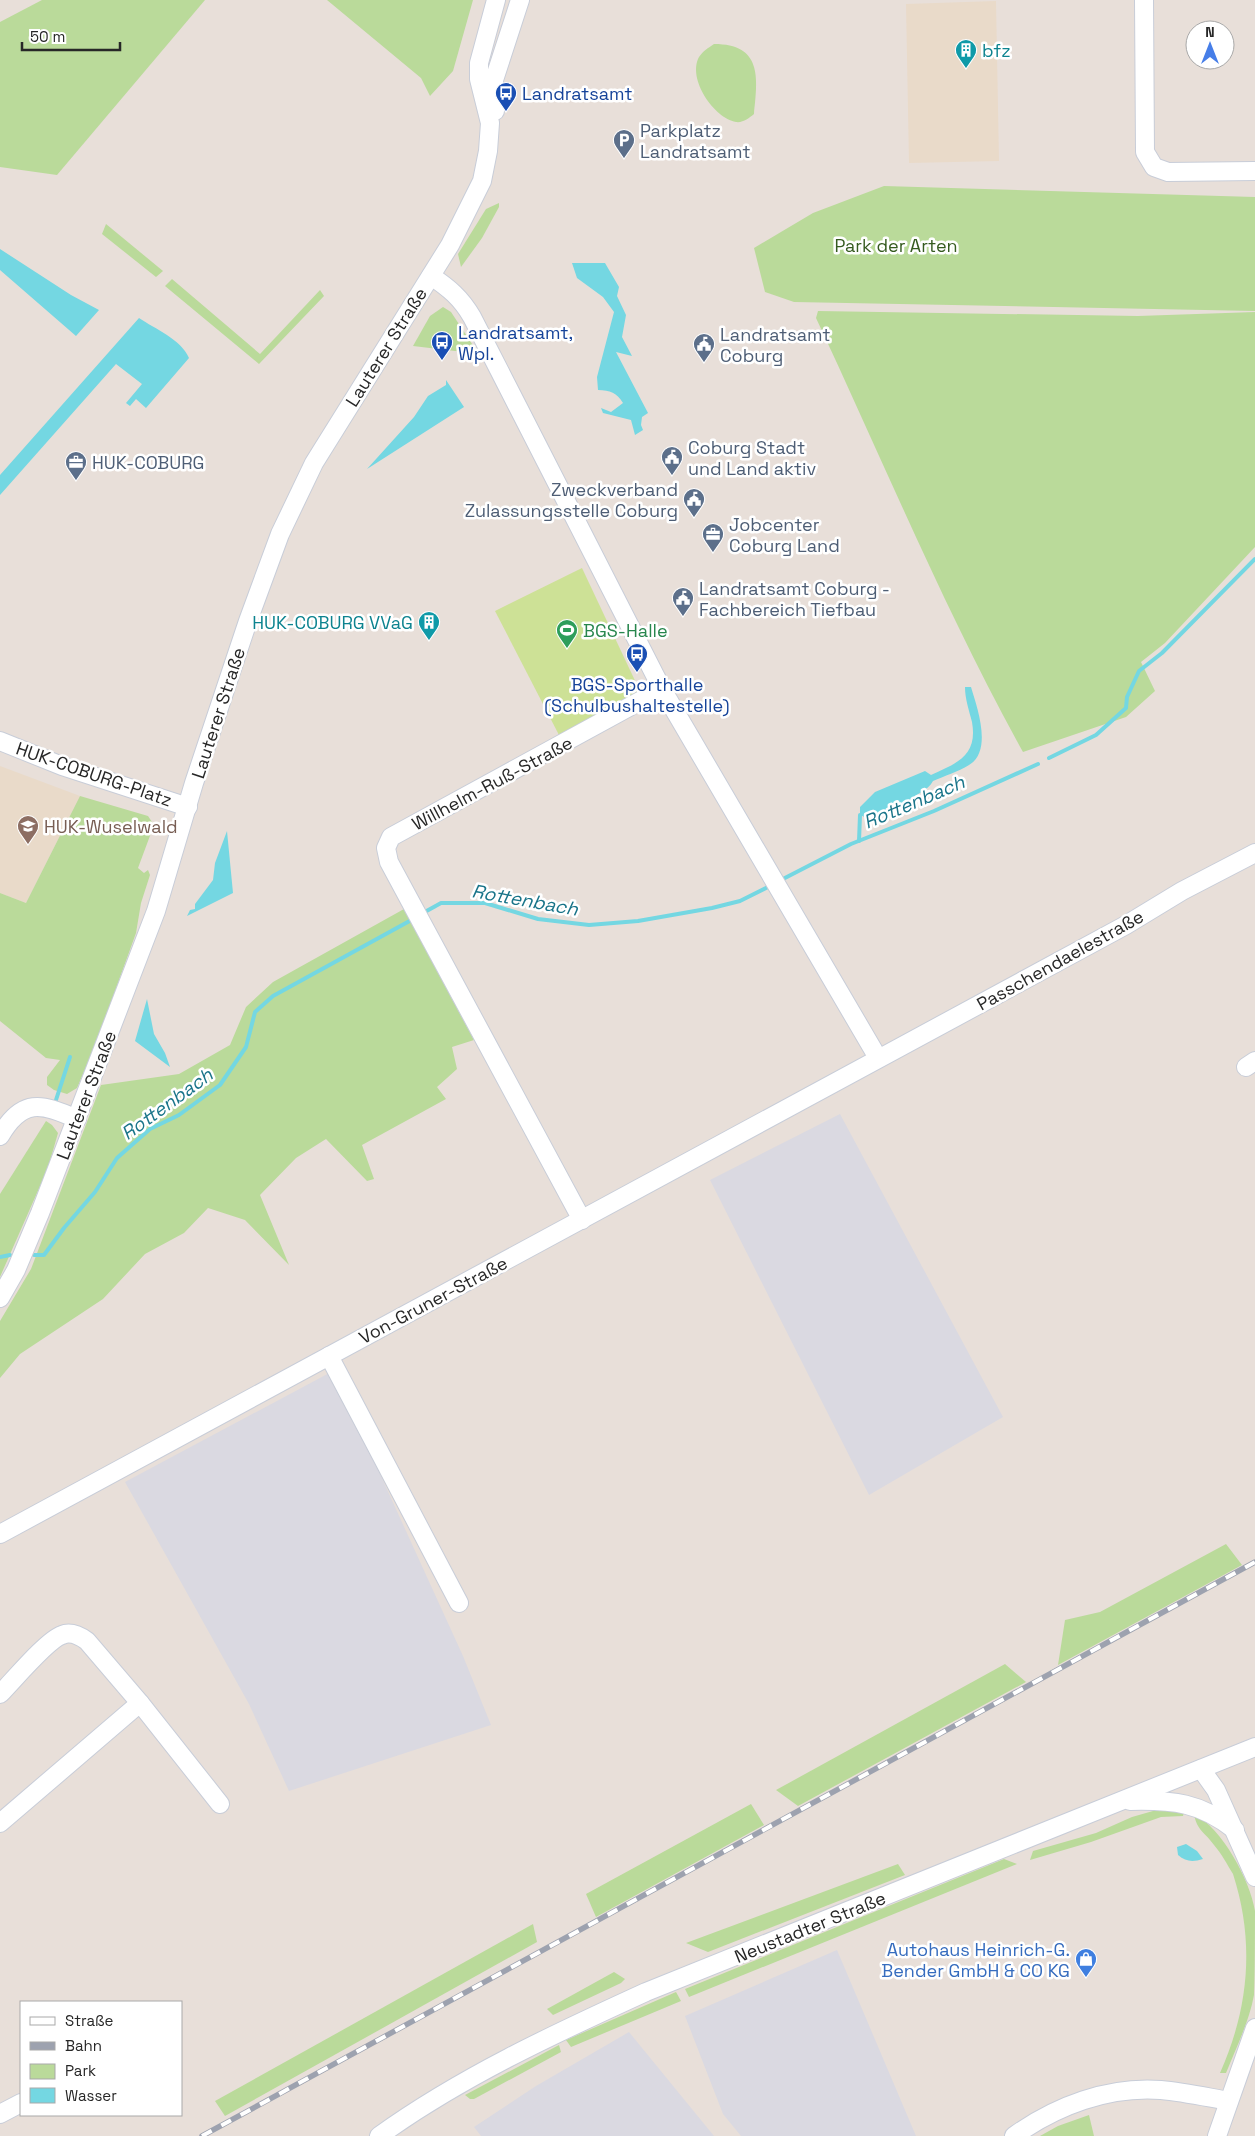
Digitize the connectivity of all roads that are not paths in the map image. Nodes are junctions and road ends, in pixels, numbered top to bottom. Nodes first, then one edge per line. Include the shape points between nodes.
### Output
1 (496, 0) edge
2 (520, 0) edge
3 (1144, 0) edge
4 (490, 123) junction
5 (1255, 171) edge
6 (431, 276) junction
7 (662, 689) junction
8 (0, 741) edge
9 (188, 807) junction
10 (1255, 853) edge
11 (872, 1062) junction
12 (77, 1119) junction
13 (0, 1136) edge
14 (582, 1220) junction
15 (0, 1298) edge
16 (328, 1356) junction
17 (0, 1534) edge
18 (459, 1603) dead end
19 (0, 1694) edge
20 (140, 1703) junction
21 (1255, 1747) edge
22 (1201, 1769) junction
23 (1118, 1801) junction
24 (220, 1804) dead end
25 (0, 1822) edge
26 (1235, 1830) junction
27 (1255, 1877) edge
28 (1255, 2028) edge
29 (1229, 2101) junction
30 (20, 2104) edge
31 (0, 2114) edge
32 (379, 2136) edge
33 (1014, 2136) edge
34 (1217, 2136) edge

1 - 4 street, Lauterer Straße via 479,63 479,79
2 - 4 street, Lauterer Straße via 494,80 496,109
3 - 5 street via 1145,152 1154,167 1168,172
4 - 6 street, Lauterer Straße via 482,181
6 - 7 street via 452,290 472,317
6 - 9 street, Lauterer Straße via 332,431 280,534 248,621
7 - 11 street via 781,893
7 - 14 street, Willhelm-Ruß-Straße via 391,837 386,848 389,862
8 - 9 street, HUK-COBURG-Platz via 62,766
9 - 12 street, Lauterer Straße via 156,911
10 - 11 street, Passchendaelestraße
11 - 14 street, Von-Gruner-Straße
12 - 13 street via 56,1109 28,1108 9,1120
12 - 15 street, Lauterer Straße via 16,1270
14 - 16 street, Von-Gruner-Straße
16 - 17 street, Von-Gruner-Straße
16 - 18 street
19 - 20 street via 56,1638 68,1634 79,1635 87,1641
20 - 24 street
20 - 25 street
21 - 22 street, Neustadter Straße
22 - 23 street, Neustadter Straße
22 - 26 street via 1216,1790
23 - 26 street via 1183,1803 1216,1815
23 - 32 street, Neustadter Straße via 646,1992 484,2071
26 - 27 street
28 - 29 street
29 - 33 street via 1161,2090 1108,2094 1050,2114
29 - 34 street
30 - 31 street

